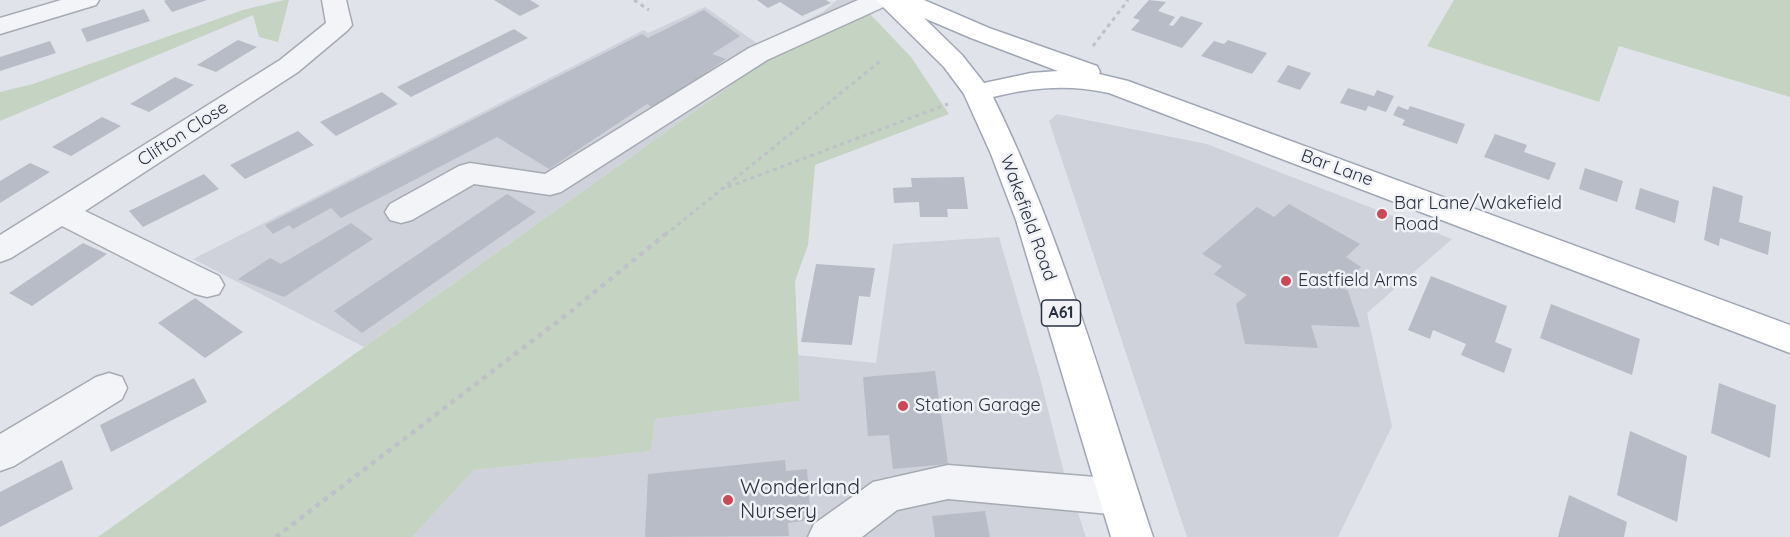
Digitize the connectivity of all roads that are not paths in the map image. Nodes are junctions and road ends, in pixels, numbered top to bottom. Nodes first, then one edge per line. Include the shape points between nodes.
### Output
1 (87, 0) edge
2 (334, 0) edge
3 (879, 0) edge
4 (888, 0) edge
5 (902, 0) edge
6 (1, 24) edge
7 (1118, 87) junction
8 (977, 93) junction
9 (61, 212) junction
10 (401, 212) dead end
11 (0, 250) edge
12 (207, 285) dead end
13 (1790, 339) edge
14 (109, 388) dead end
15 (0, 454) edge
16 (1120, 497) junction
17 (829, 537) edge
18 (1132, 537) edge

1 - 6 street
2 - 9 street, Clifton Close via 339,26 289,66
3 - 10 street via 758,54 550,185 470,174
4 - 8 main road, Wakefield Road / A61 via 940,47
5 - 7 main road via 1074,66
7 - 8 main road, Bar Lane via 1064,77
7 - 13 main road, Bar Lane
8 - 16 main road, Wakefield Road / A61 via 1032,220
9 - 11 street, Clifton Close
9 - 12 street
14 - 15 street
16 - 17 street via 948,482 887,495
16 - 18 main road, Wakefield Road / A61

